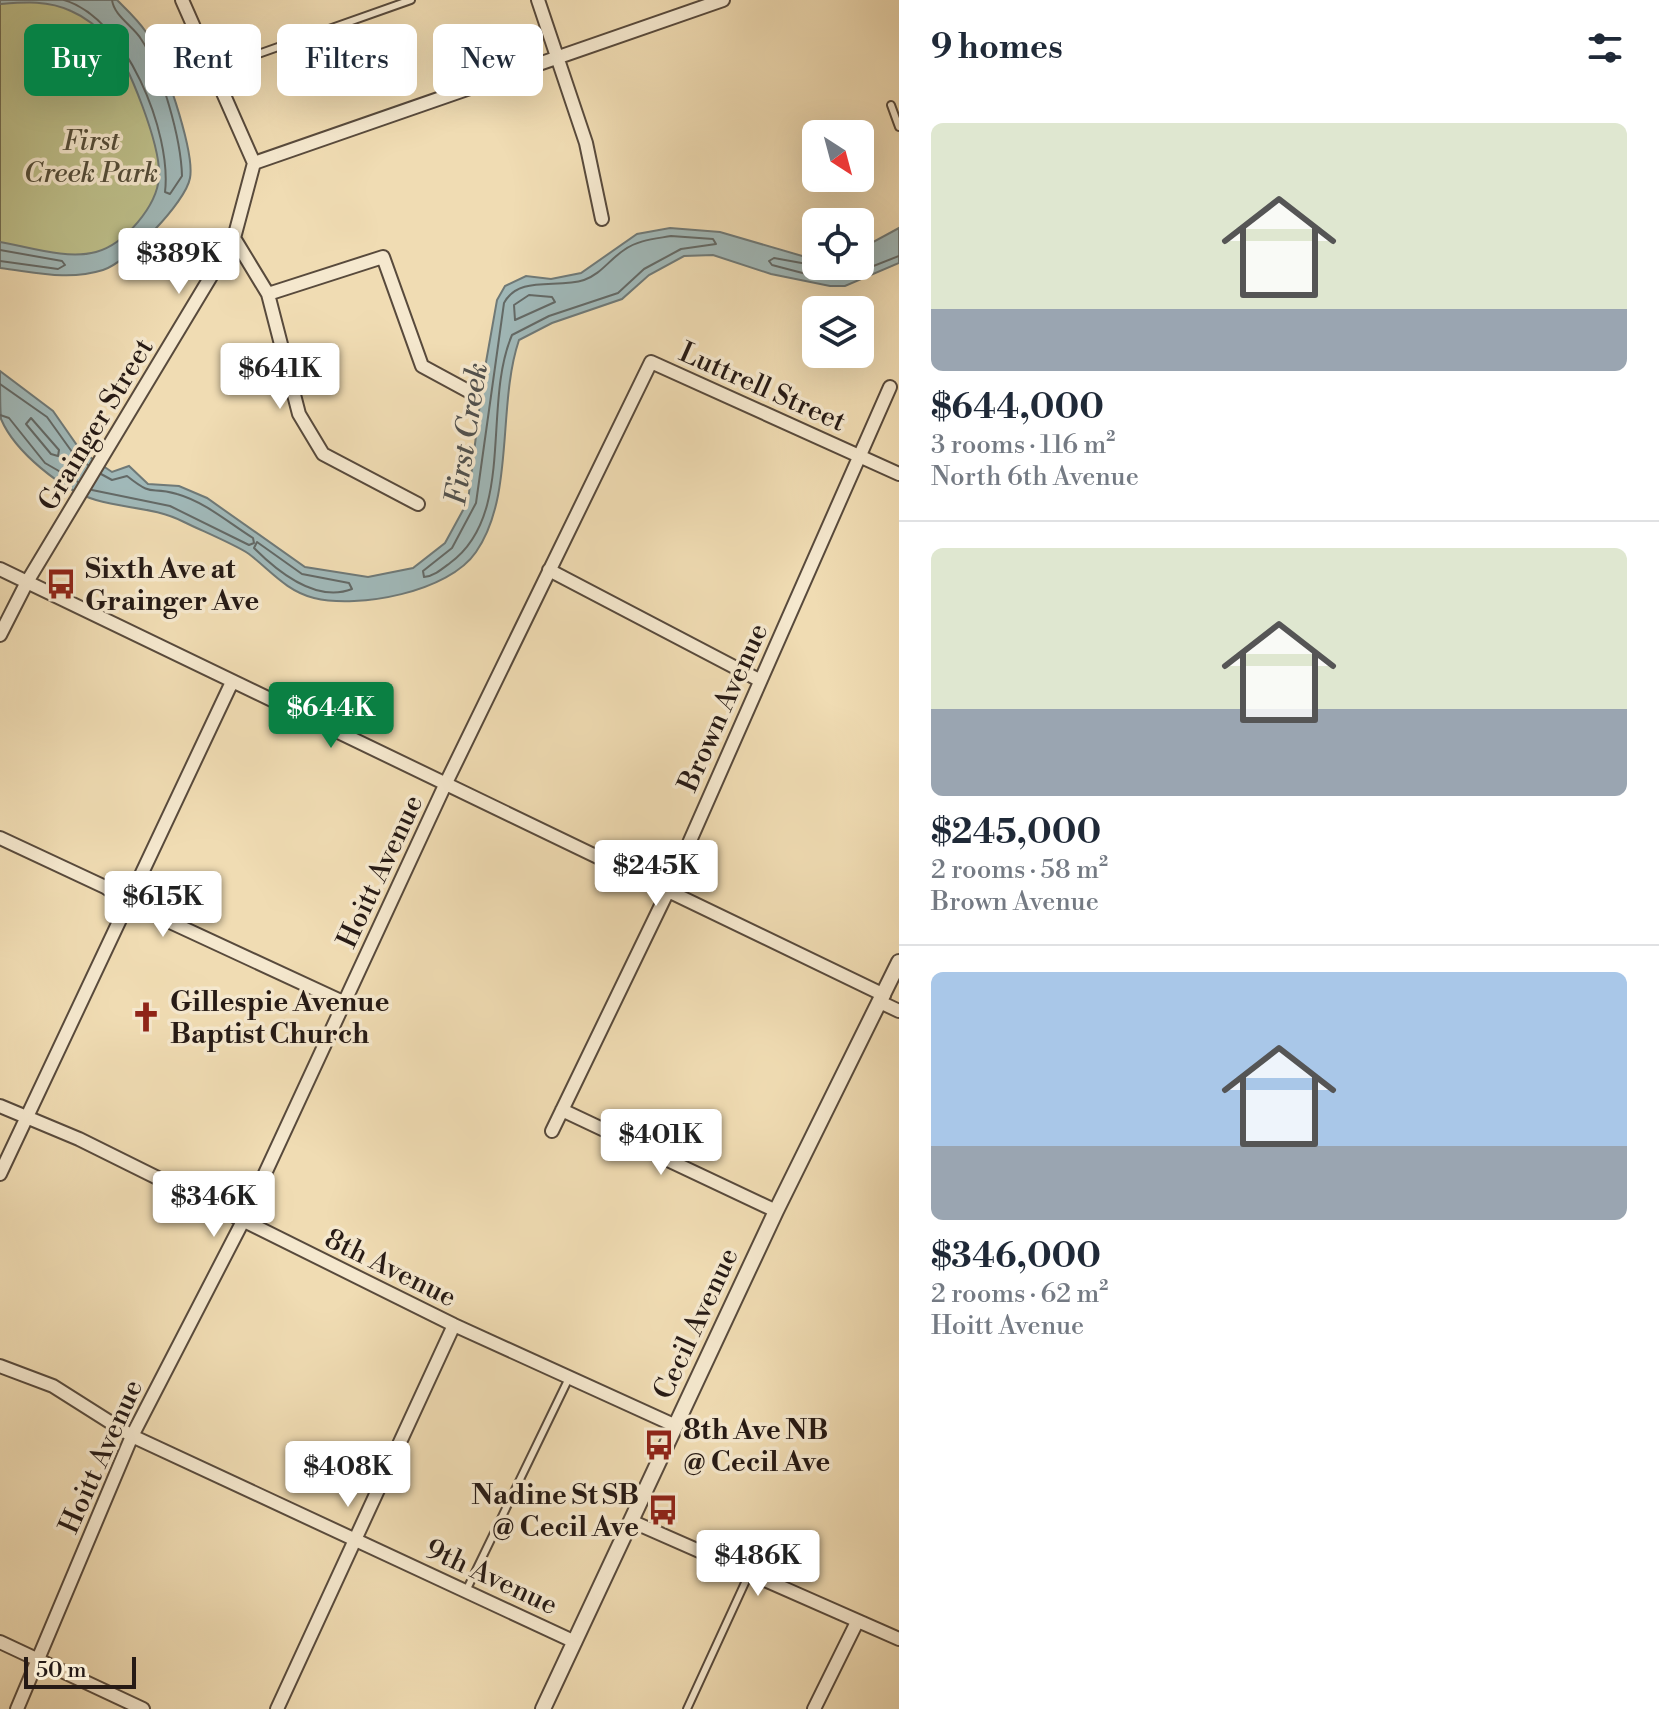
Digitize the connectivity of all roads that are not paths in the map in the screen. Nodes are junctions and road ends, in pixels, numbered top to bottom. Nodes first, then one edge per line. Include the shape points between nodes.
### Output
1 (182, 0) edge
2 (411, 0) edge
3 (538, 0) edge
4 (723, 0) edge
5 (193, 24) edge
6 (261, 53) edge
7 (558, 57) junction
8 (224, 96) edge
9 (891, 105) dead end
10 (899, 127) edge
11 (254, 163) junction
12 (602, 219) dead end
13 (234, 238) junction
14 (268, 294) junction
15 (651, 362) joint
16 (890, 387) dead end
17 (470, 392) dead end
18 (859, 455) junction
19 (899, 474) edge
20 (418, 504) dead end
21 (0, 569) edge
22 (549, 570) junction
23 (27, 582) junction
24 (0, 635) edge
25 (759, 680) junction
26 (232, 682) junction
27 (445, 785) junction
28 (0, 838) edge
29 (667, 893) junction
30 (127, 902) junction
31 (899, 962) edge
32 (882, 998) junction
33 (345, 1003) junction
34 (899, 1011) edge
35 (0, 1106) edge
36 (562, 1110) junction
37 (26, 1119) junction
38 (552, 1131) dead end
39 (0, 1174) edge
40 (776, 1211) junction
41 (243, 1221) junction
42 (454, 1325) junction
43 (0, 1366) edge
44 (569, 1377) junction
45 (676, 1426) junction
46 (132, 1436) junction
47 (631, 1521) junction
48 (354, 1538) junction
49 (749, 1574) junction
50 (466, 1591) junction
51 (857, 1622) junction
52 (899, 1639) edge
53 (0, 1642) edge
54 (575, 1642) junction
55 (39, 1661) junction
56 (17, 1709) edge
57 (143, 1709) edge
58 (277, 1709) edge
59 (543, 1709) edge
60 (687, 1709) edge
61 (814, 1709) edge

1 - 5 street
2 - 6 lane
3 - 7 street
4 - 7 street
7 - 11 street
7 - 12 street via 586,143
8 - 11 street
9 - 10 lane
11 - 13 street, Grainger Street
13 - 14 street
13 - 23 street, Grainger Street
14 - 17 street via 383,257 422,366
14 - 20 street via 299,414 323,454
15 - 18 street, Luttrell Street
15 - 22 street, Hoitt Avenue
16 - 18 street, Brown Avenue
18 - 19 street, Luttrell Street
18 - 25 street, Brown Avenue
21 - 23 street
22 - 25 street
22 - 27 street, Hoitt Avenue
23 - 24 street, Grainger Street
23 - 26 street
25 - 29 street, Brown Avenue
26 - 27 street
26 - 30 street
27 - 29 street
27 - 33 street, Hoitt Avenue
28 - 30 street
29 - 32 street
29 - 36 street, Brown Avenue
30 - 33 street
30 - 37 street
31 - 32 street, Cecil Avenue
32 - 34 street
32 - 40 street, Cecil Avenue
33 - 41 street, Hoitt Avenue
35 - 37 street, 8th Avenue
36 - 38 street, Brown Avenue
36 - 40 street
37 - 39 street
37 - 41 street, 8th Avenue via 79,1139
40 - 45 street, Cecil Avenue
41 - 42 street, 8th Avenue
41 - 46 street, Hoitt Avenue
42 - 44 street, 8th Avenue
42 - 48 street
43 - 46 street, 9th Avenue via 53,1386
44 - 45 street, 8th Avenue
44 - 50 lane
45 - 47 street, Cecil Avenue
46 - 48 street, 9th Avenue
46 - 55 street, Hoitt Avenue
47 - 49 street
47 - 54 street, Cecil Avenue
48 - 50 street, 9th Avenue
48 - 58 street
49 - 51 street
49 - 60 lane
50 - 54 street, 9th Avenue
51 - 52 street
51 - 61 street
53 - 55 street
54 - 59 street, Cecil Avenue
55 - 56 street, Hoitt Avenue
55 - 57 street

